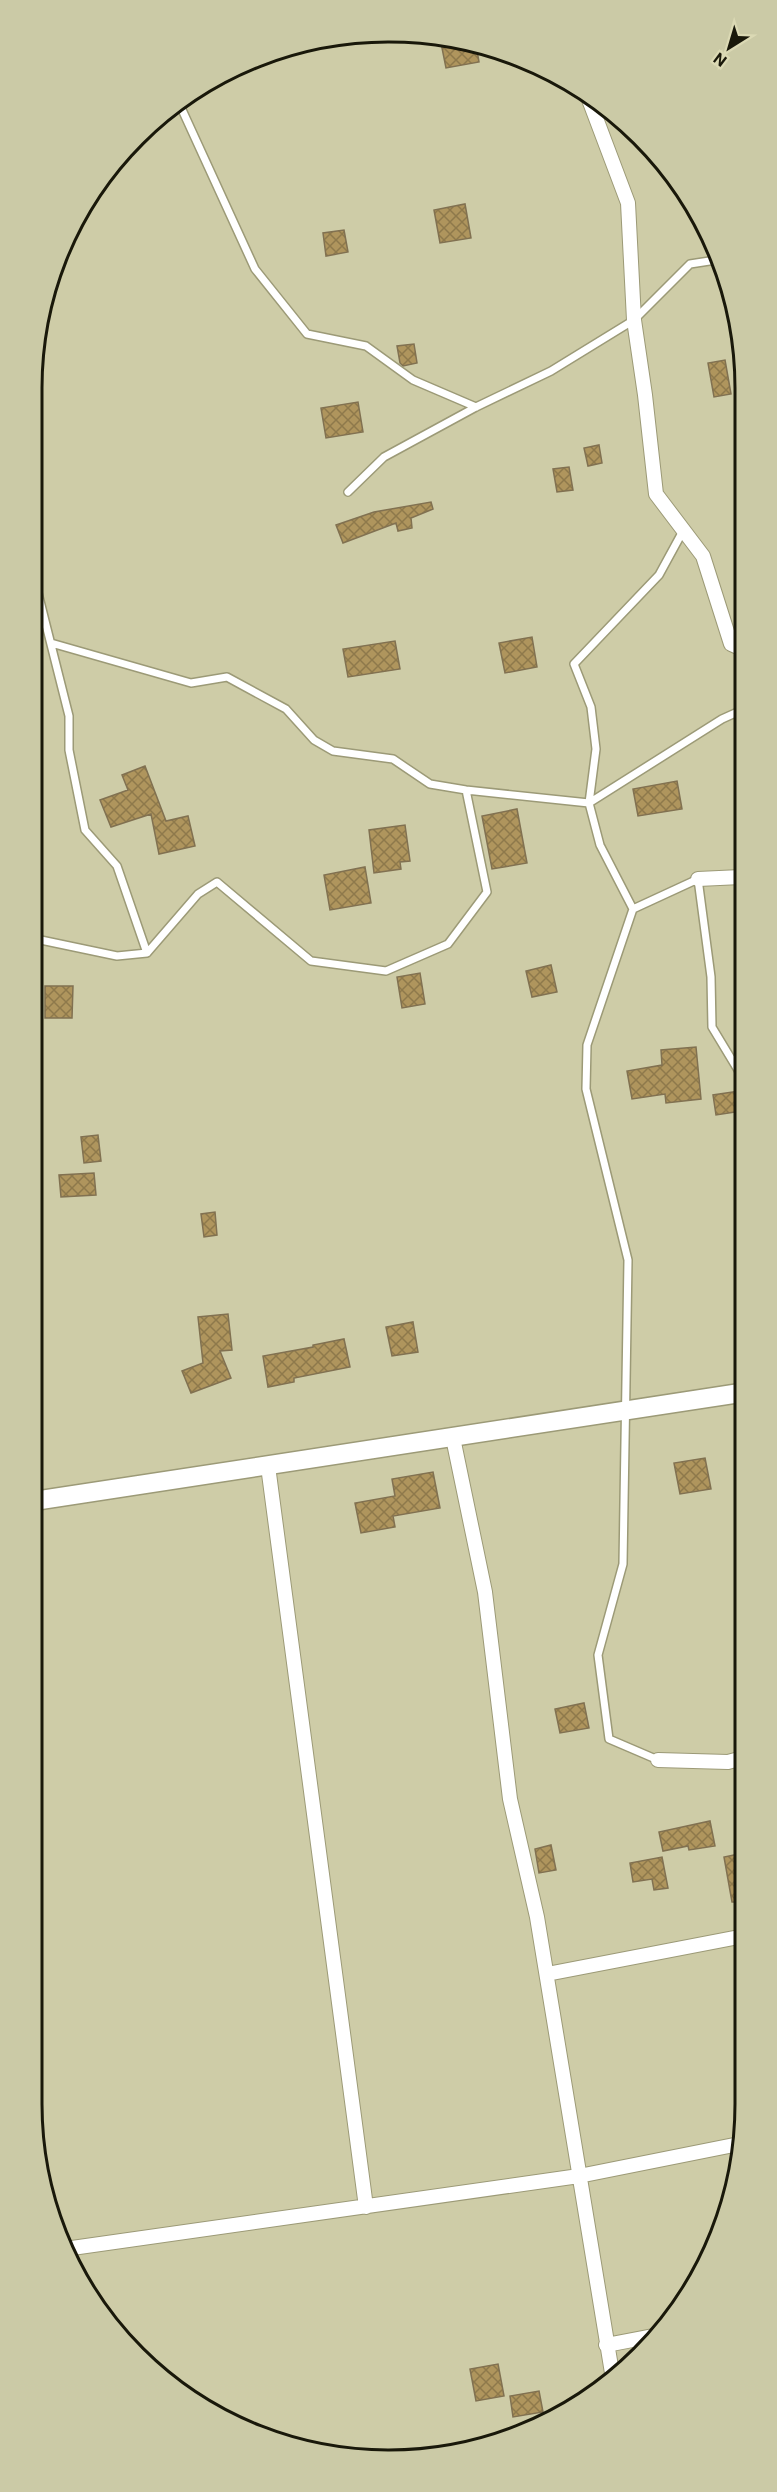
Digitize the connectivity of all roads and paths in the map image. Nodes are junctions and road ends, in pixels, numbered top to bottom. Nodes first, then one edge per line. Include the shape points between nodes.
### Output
1 (593, 109) edge
2 (182, 111) edge
3 (711, 261) edge
4 (634, 320) junction
5 (476, 406) junction
6 (348, 492) dead end
7 (684, 530) junction
8 (42, 608) edge
9 (51, 643) junction
10 (735, 646) edge
11 (735, 713) edge
12 (466, 789) junction
13 (589, 803) junction
14 (735, 877) edge
15 (698, 879) junction
16 (633, 909) junction
17 (42, 940) edge
18 (147, 953) junction
19 (735, 1065) edge
20 (735, 1394) edge
21 (625, 1412) junction
22 (453, 1438) junction
23 (268, 1466) junction
24 (42, 1501) edge
25 (735, 1760) edge
26 (658, 1761) joint
27 (735, 1938) edge
28 (547, 1974) junction
29 (732, 2146) edge
30 (579, 2176) junction
31 (366, 2206) junction
32 (74, 2248) edge
33 (644, 2338) edge
34 (606, 2345) junction
35 (611, 2369) edge

1 - 4 street via 628,203
2 - 5 lane via 255,269 307,334 366,346 413,380
3 - 4 lane via 690,264
4 - 5 lane via 551,371
4 - 7 street via 656,494
5 - 6 lane via 384,457
7 - 10 street via 704,556 731,644
7 - 13 lane via 659,575 574,664 591,707 596,749
8 - 9 lane
9 - 12 lane via 191,683 227,677 286,709 314,740 333,751 393,759 430,784
9 - 18 lane via 69,716 69,750 85,830 117,866
11 - 13 lane
12 - 13 lane
12 - 18 lane via 487,892 448,944 386,971 311,960 217,882 198,894
13 - 16 lane via 600,845
14 - 15 street
15 - 16 lane
15 - 19 lane via 711,977 712,1027
16 - 21 lane via 587,1045 586,1089 627,1260
17 - 18 lane via 117,956
20 - 21 street
21 - 22 street
21 - 26 lane via 623,1564 598,1656 609,1739
22 - 23 street
22 - 28 street via 484,1592 510,1798
23 - 24 street
23 - 31 street
25 - 26 street
27 - 28 street
28 - 30 street
29 - 30 street
30 - 31 street
30 - 34 street
31 - 32 street
33 - 34 street
34 - 35 street

